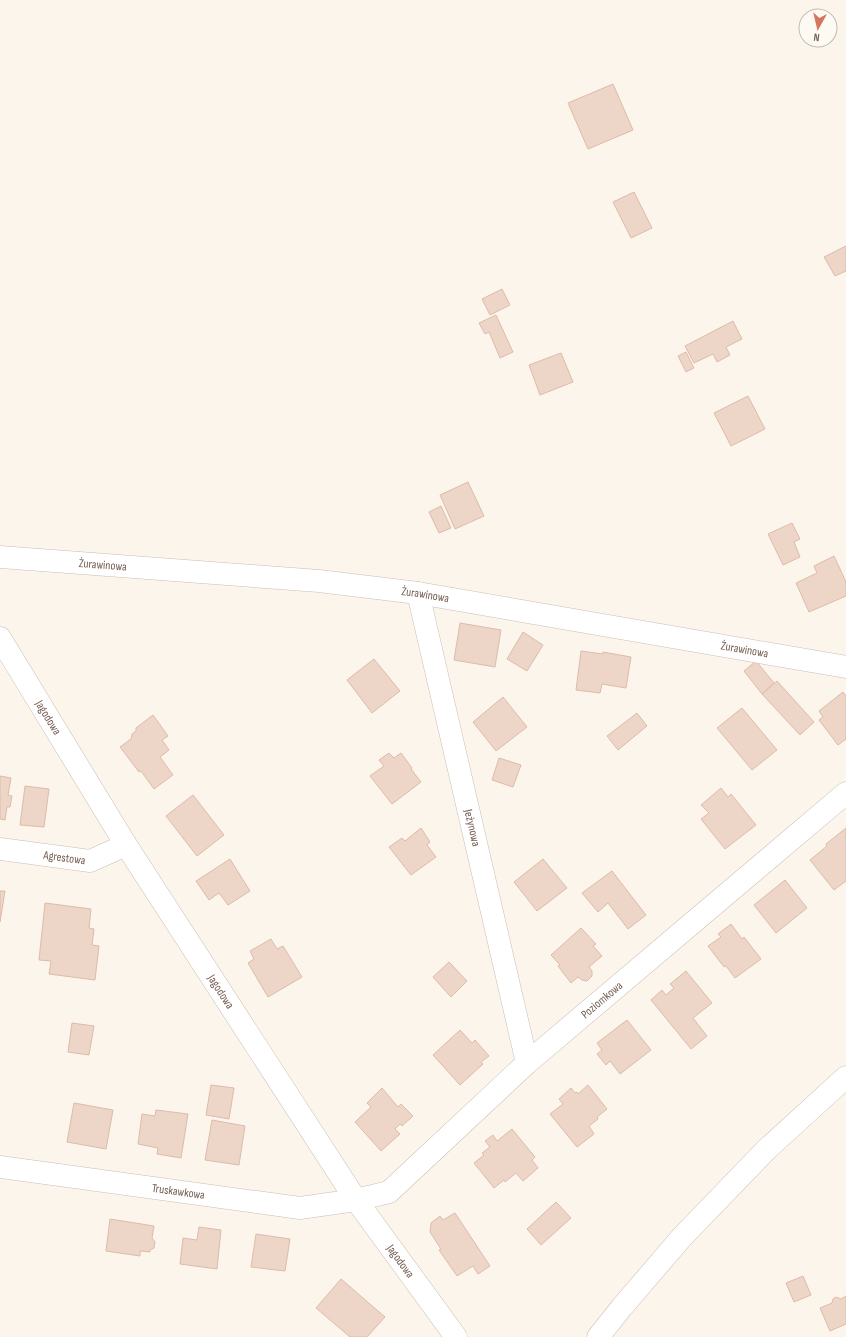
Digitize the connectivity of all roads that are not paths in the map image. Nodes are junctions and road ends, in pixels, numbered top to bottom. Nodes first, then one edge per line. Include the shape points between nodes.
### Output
1 (0, 556) edge
2 (418, 593) junction
3 (0, 638) edge
4 (846, 666) edge
5 (846, 793) edge
6 (126, 846) junction
7 (0, 849) edge
8 (527, 1063) junction
9 (846, 1076) edge
10 (0, 1167) edge
11 (356, 1200) junction
12 (456, 1337) edge
13 (598, 1337) edge

1 - 2 street, Żurawinowa via 319,581
2 - 4 street, Żurawinowa
2 - 8 street, Jeżynowa
3 - 6 street, Jagodowa
5 - 8 street, Poziomkowa
6 - 7 street, Agrestowa via 90,861
6 - 11 street, Jagodowa
8 - 11 street, Poziomkowa via 389,1192
9 - 13 street via 767,1149 682,1237
10 - 11 street, Truskawkowa via 300,1208
11 - 12 street, Jagodowa

